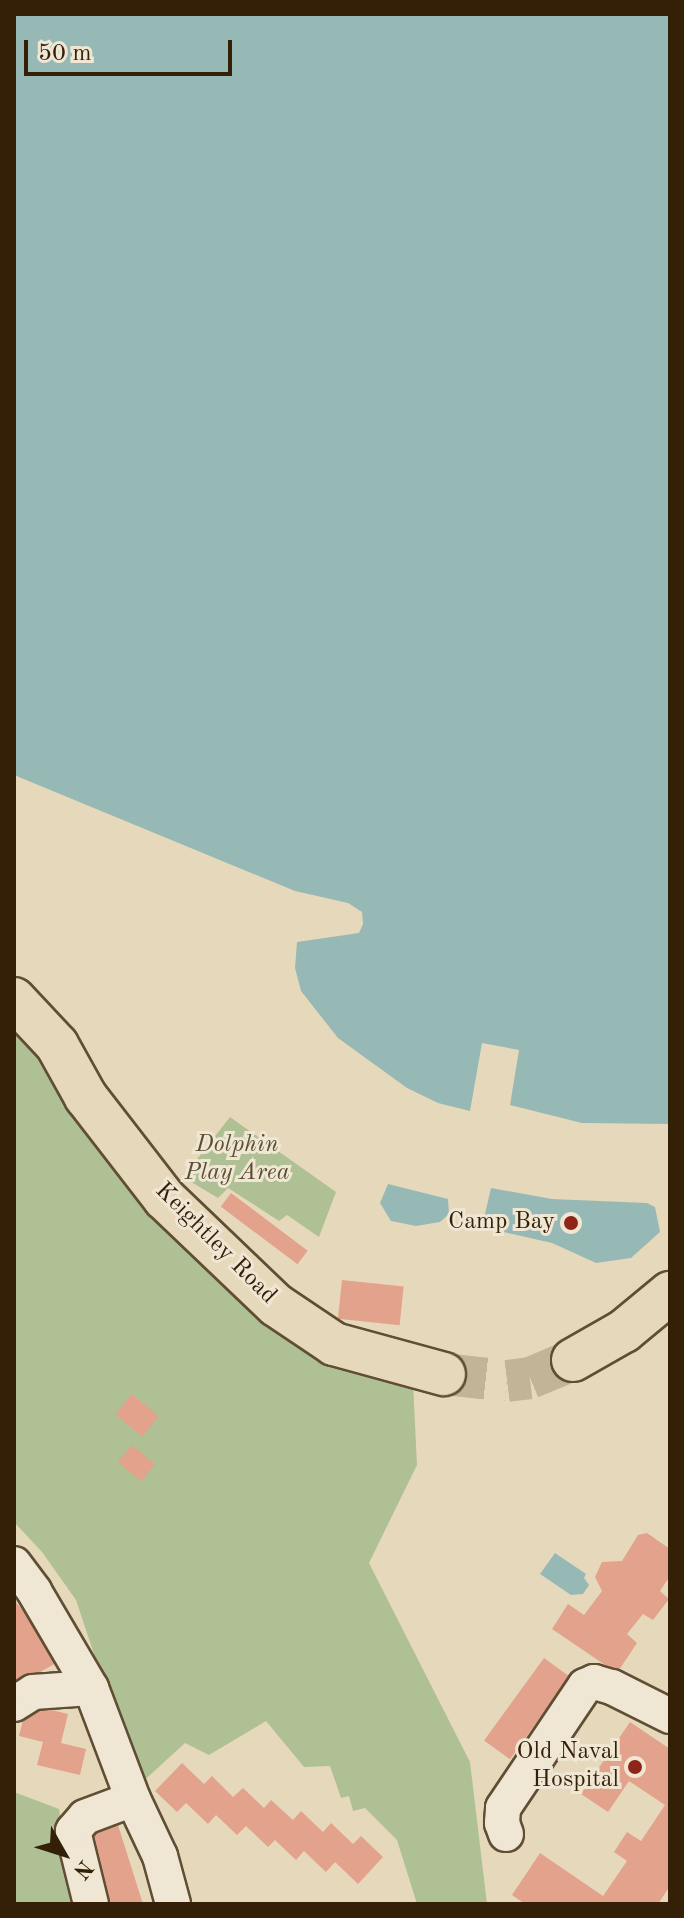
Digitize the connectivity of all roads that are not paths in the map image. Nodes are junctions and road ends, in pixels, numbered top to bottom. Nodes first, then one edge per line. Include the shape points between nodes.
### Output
1 (14, 999) edge
2 (670, 1293) edge
3 (573, 1360) tunnel mouth
4 (444, 1374) tunnel mouth
5 (14, 1564) edge
6 (91, 1688) junction
7 (14, 1704) edge
8 (670, 1716) edge
9 (133, 1799) junction
10 (506, 1834) dead end
11 (91, 1904) edge
12 (173, 1904) edge

1 - 4 main road, Keightley Road via 57,1045 86,1097 164,1198 276,1305 334,1344
2 - 3 main road via 624,1331
5 - 6 street
6 - 7 street via 33,1692
6 - 9 street
8 - 10 street via 612,1687 594,1682 585,1686 503,1808
9 - 11 street via 85,1817 73,1831
9 - 12 street via 160,1856

